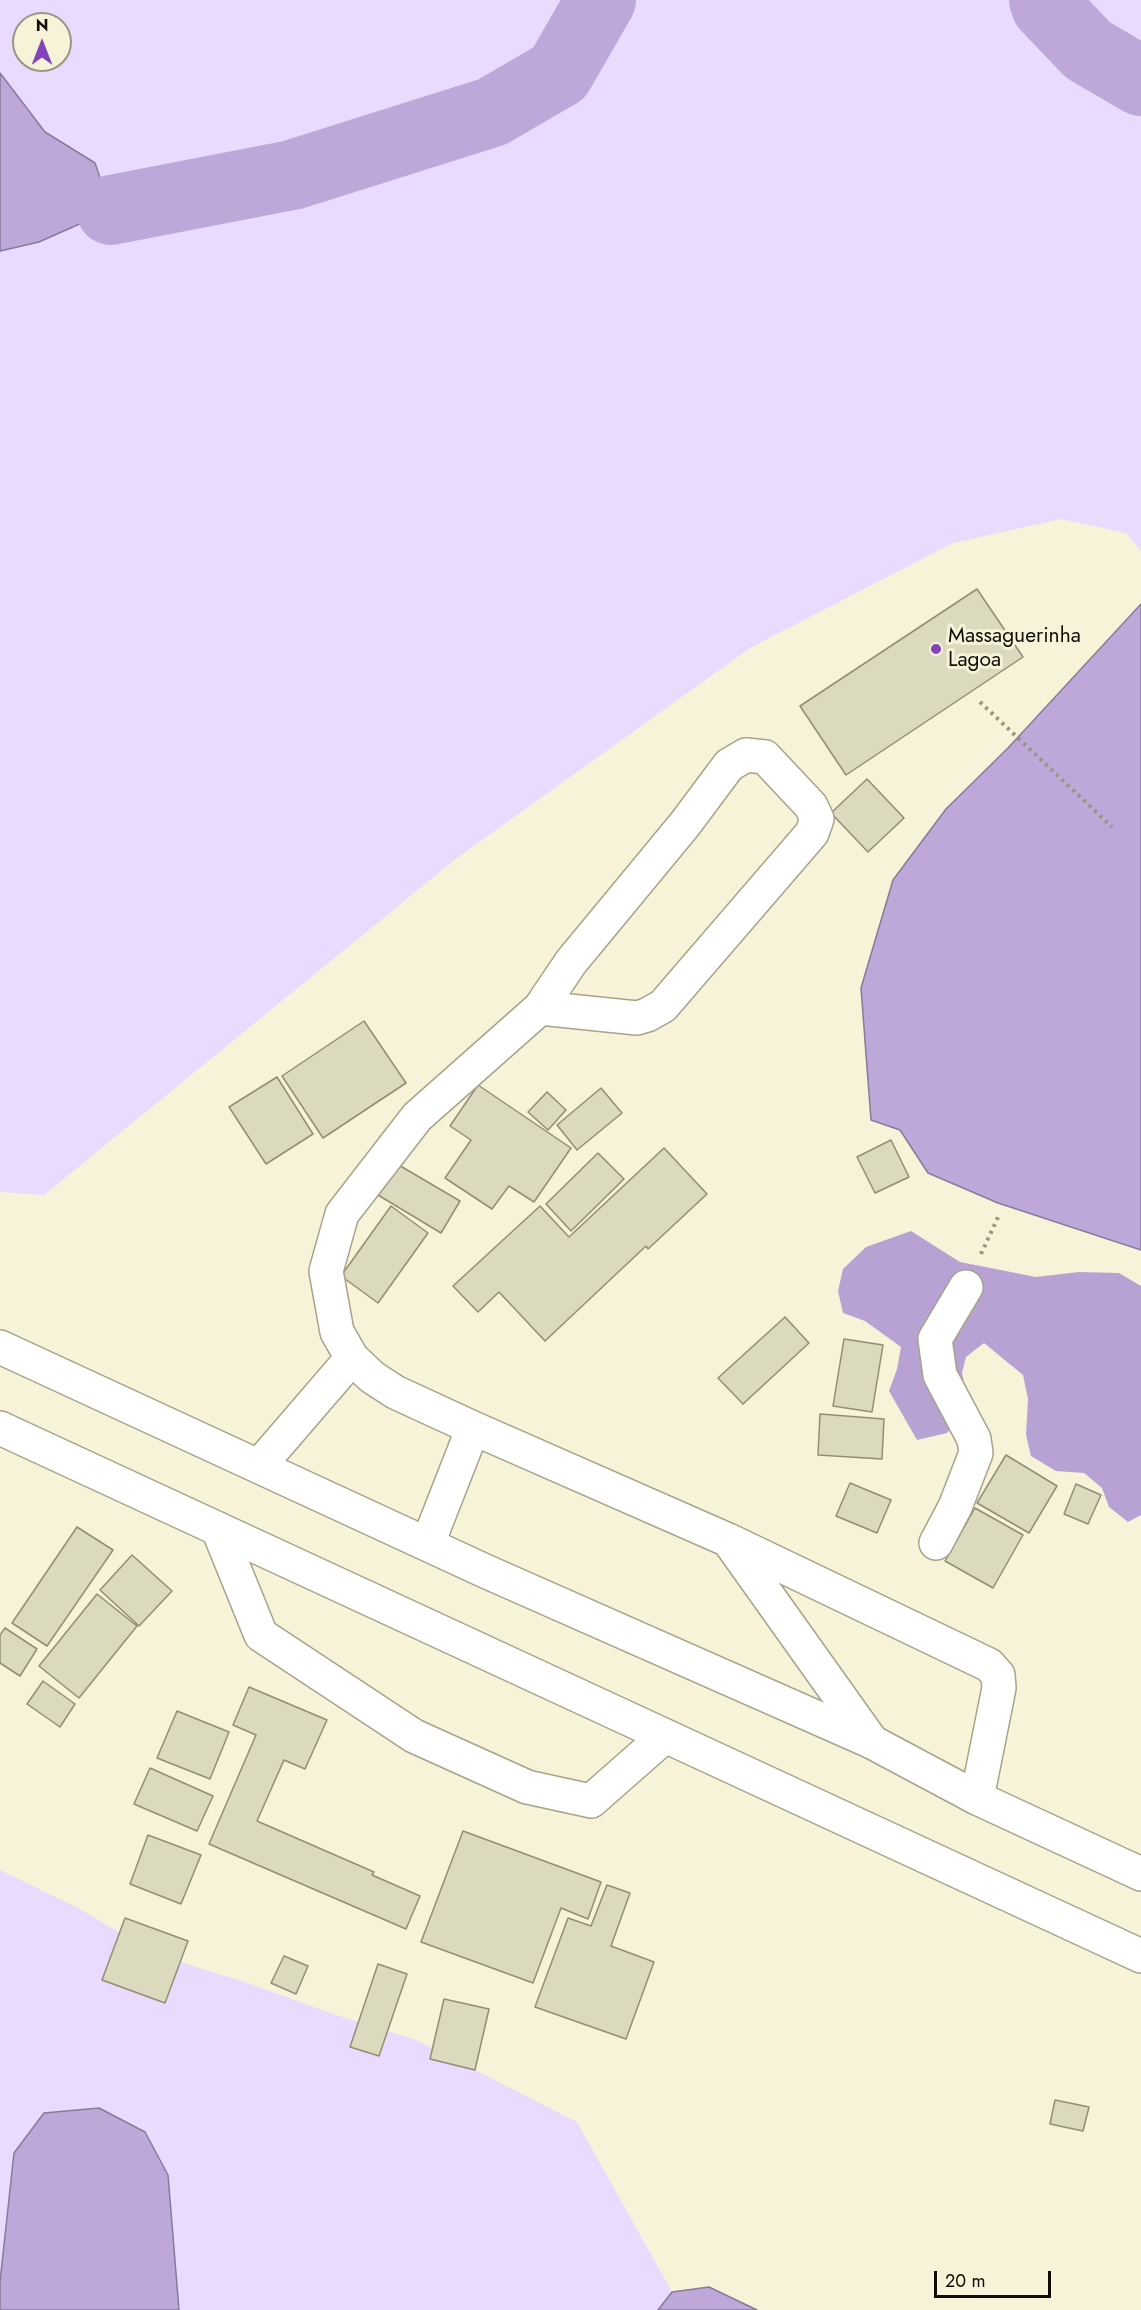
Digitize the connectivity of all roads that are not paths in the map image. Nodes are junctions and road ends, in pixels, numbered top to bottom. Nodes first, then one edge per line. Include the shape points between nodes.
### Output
1 (540, 1008) junction
2 (966, 1287) road end
3 (0, 1347) edge
4 (352, 1358) junction
5 (0, 1428) edge
6 (473, 1428) junction
7 (259, 1466) junction
8 (218, 1529) junction
9 (728, 1540) junction
10 (428, 1543) junction
11 (936, 1543) dead end
12 (665, 1736) junction
13 (872, 1742) junction
14 (977, 1798) junction
15 (1141, 1874) edge
16 (1141, 1956) edge

1 - 1 main road via 637,1018 663,1006 812,833 817,819 811,806 765,757 746,755 729,765
1 - 4 main road via 417,1118 342,1214 326,1271 337,1332
2 - 11 main road via 935,1339 940,1376 974,1439 976,1453
3 - 7 main road
4 - 6 main road via 395,1392
4 - 7 main road
5 - 8 main road
6 - 9 main road
6 - 10 main road
7 - 10 main road
8 - 12 main road
8 - 12 main road via 261,1635 414,1736 527,1787 591,1801
9 - 13 main road
9 - 14 main road via 989,1665 998,1675 999,1688
10 - 13 main road
12 - 16 main road
13 - 14 main road
14 - 15 main road

